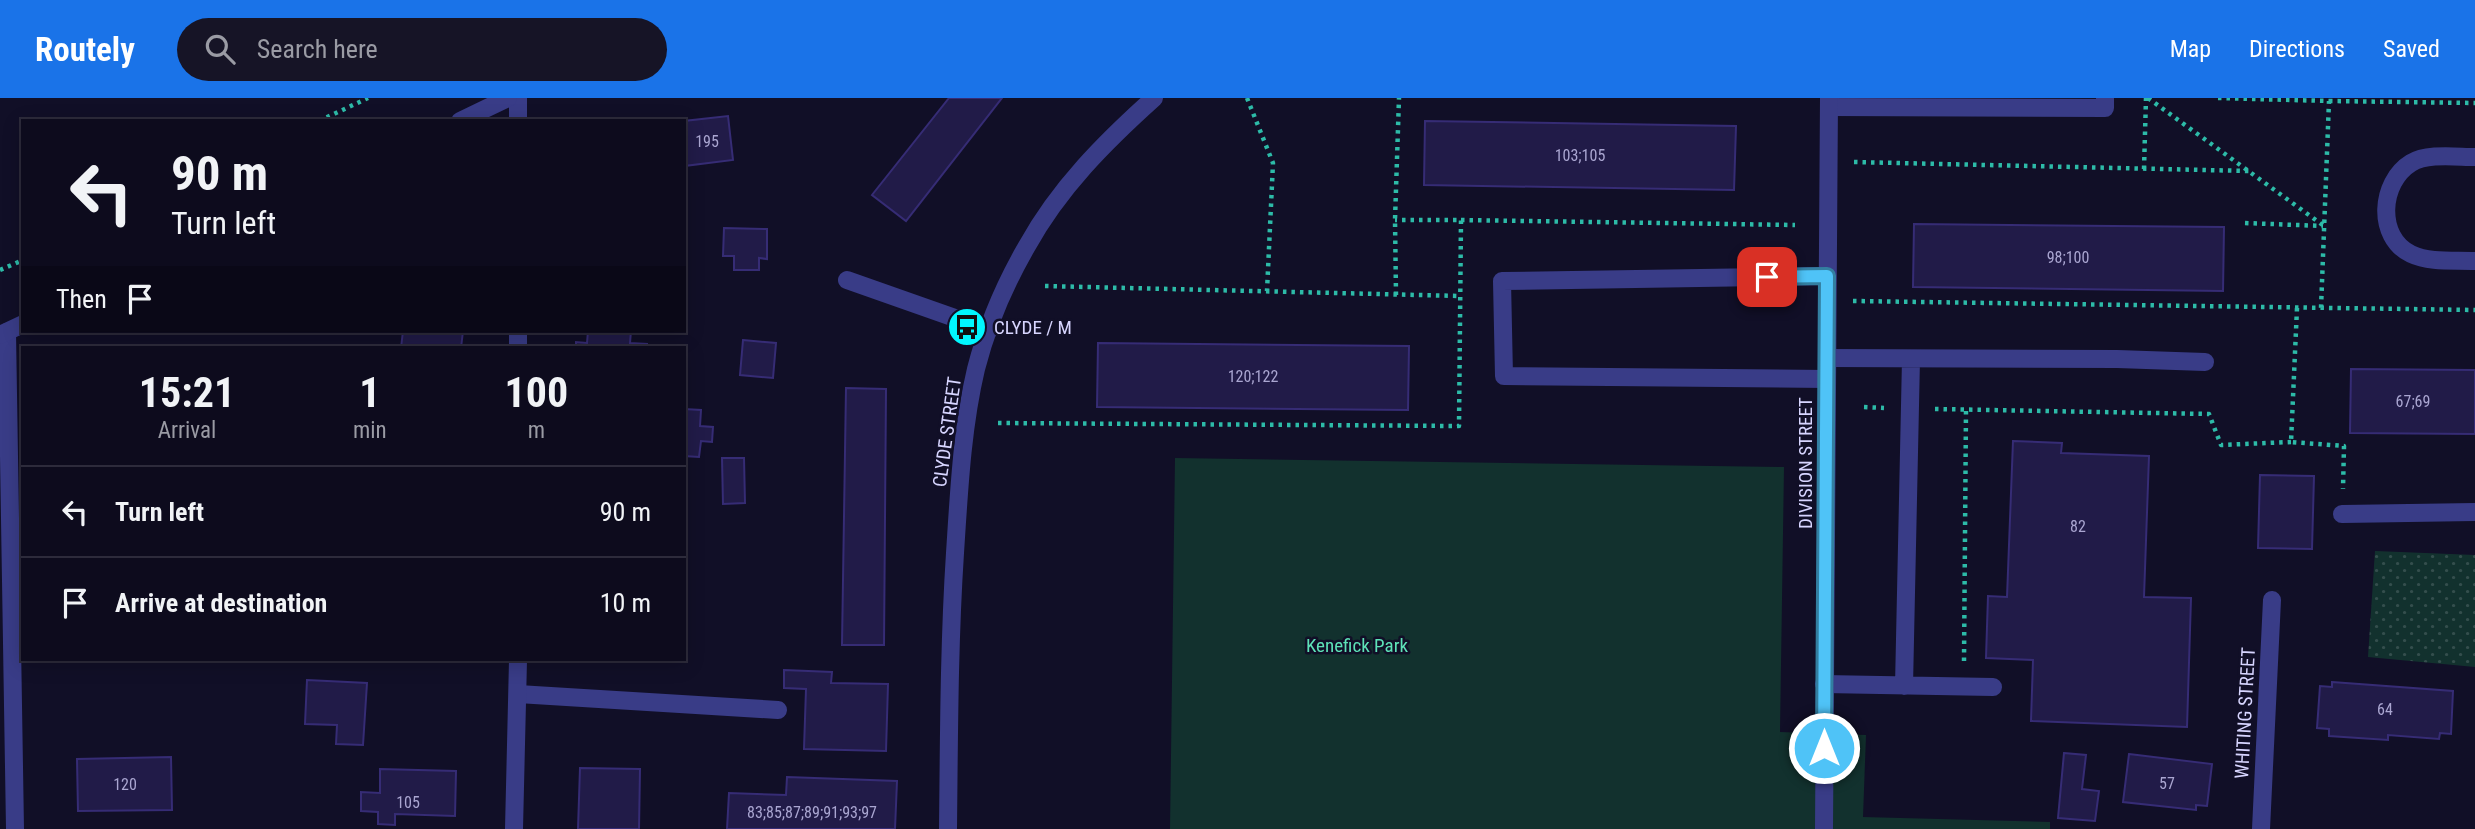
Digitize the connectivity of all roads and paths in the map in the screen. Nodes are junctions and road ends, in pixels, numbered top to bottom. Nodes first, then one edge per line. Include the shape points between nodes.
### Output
1 (368, 98) edge
2 (508, 98) edge
3 (518, 98) edge
4 (1154, 98) edge
5 (1247, 98) edge
6 (1399, 98) edge
7 (2105, 98) edge
8 (2147, 98) edge
9 (2218, 98) edge
10 (2329, 101) junction
11 (1829, 102) edge
12 (2475, 103) edge
13 (323, 119) edge
14 (464, 119) edge
15 (518, 119) edge
16 (2475, 157) edge
17 (1828, 162) junction
18 (2144, 169) junction
19 (2249, 171) junction
20 (1395, 220) junction
21 (1461, 220) junction
22 (2245, 223) dead end
23 (1794, 225) dead end
24 (2324, 226) junction
25 (21, 261) edge
26 (2475, 261) edge
27 (0, 270) edge
28 (1827, 276) junction
29 (847, 280) dead end
30 (1045, 285) dead end
31 (1267, 291) junction
32 (1396, 295) junction
33 (1460, 296) junction
34 (1828, 301) junction
35 (2297, 308) junction
36 (2321, 308) junction
37 (2475, 310) edge
38 (989, 330) junction
39 (10, 331) edge
40 (1827, 358) junction
41 (1911, 359) junction
42 (2205, 362) dead end
43 (1827, 379) junction
44 (1864, 407) dead end
45 (1910, 408) junction
46 (1966, 410) junction
47 (998, 423) dead end
48 (2291, 442) junction
49 (2475, 512) edge
50 (2342, 514) joint
51 (2272, 600) dead end
52 (518, 661) edge
53 (1824, 684) junction
54 (1904, 685) junction
55 (1964, 687) junction
56 (1993, 687) dead end
57 (518, 694) junction
58 (778, 710) dead end
59 (15, 829) edge
60 (514, 829) edge
61 (948, 829) edge
62 (1824, 829) edge
63 (2261, 829) edge

1 - 13 path
2 - 14 street
3 - 15 street
4 - 38 street, CLYDE STREET via 1077,173 1052,208 1022,254
5 - 31 path via 1273,163
6 - 20 path
7 - 11 street via 2105,108
8 - 18 path
8 - 19 path
9 - 10 path
10 - 12 path
10 - 24 path
11 - 17 street, DIVISION STREET
16 - 26 street via 2412,162 2395,178 2386,225 2394,242 2410,254 2432,260
17 - 18 path
17 - 28 street, DIVISION STREET
18 - 19 path
19 - 24 path
20 - 21 path
20 - 32 path
21 - 23 path
21 - 33 path
22 - 24 path
24 - 36 path
25 - 27 path
28 - 34 street, DIVISION STREET
28 - 43 street via 1502,281 1504,376
29 - 38 street
30 - 31 path
31 - 32 path
32 - 33 path
33 - 47 path via 1460,426
34 - 35 path
34 - 40 street, DIVISION STREET
35 - 36 path
35 - 48 path
36 - 37 path
38 - 61 street, CLYDE STREET via 970,403 957,518 950,612
39 - 59 street
40 - 41 street
40 - 43 street, DIVISION STREET
41 - 42 street
41 - 45 street
43 - 53 street, DIVISION STREET
44 - 45 path
45 - 46 path
45 - 54 street
46 - 48 path via 2209,414 2221,445
46 - 55 path
48 - 50 path via 2344,446
49 - 50 street
51 - 63 street, WHITING STREET
52 - 57 street
53 - 54 street
53 - 62 street, DIVISION STREET
54 - 55 street
55 - 56 street
57 - 58 street
57 - 60 street

